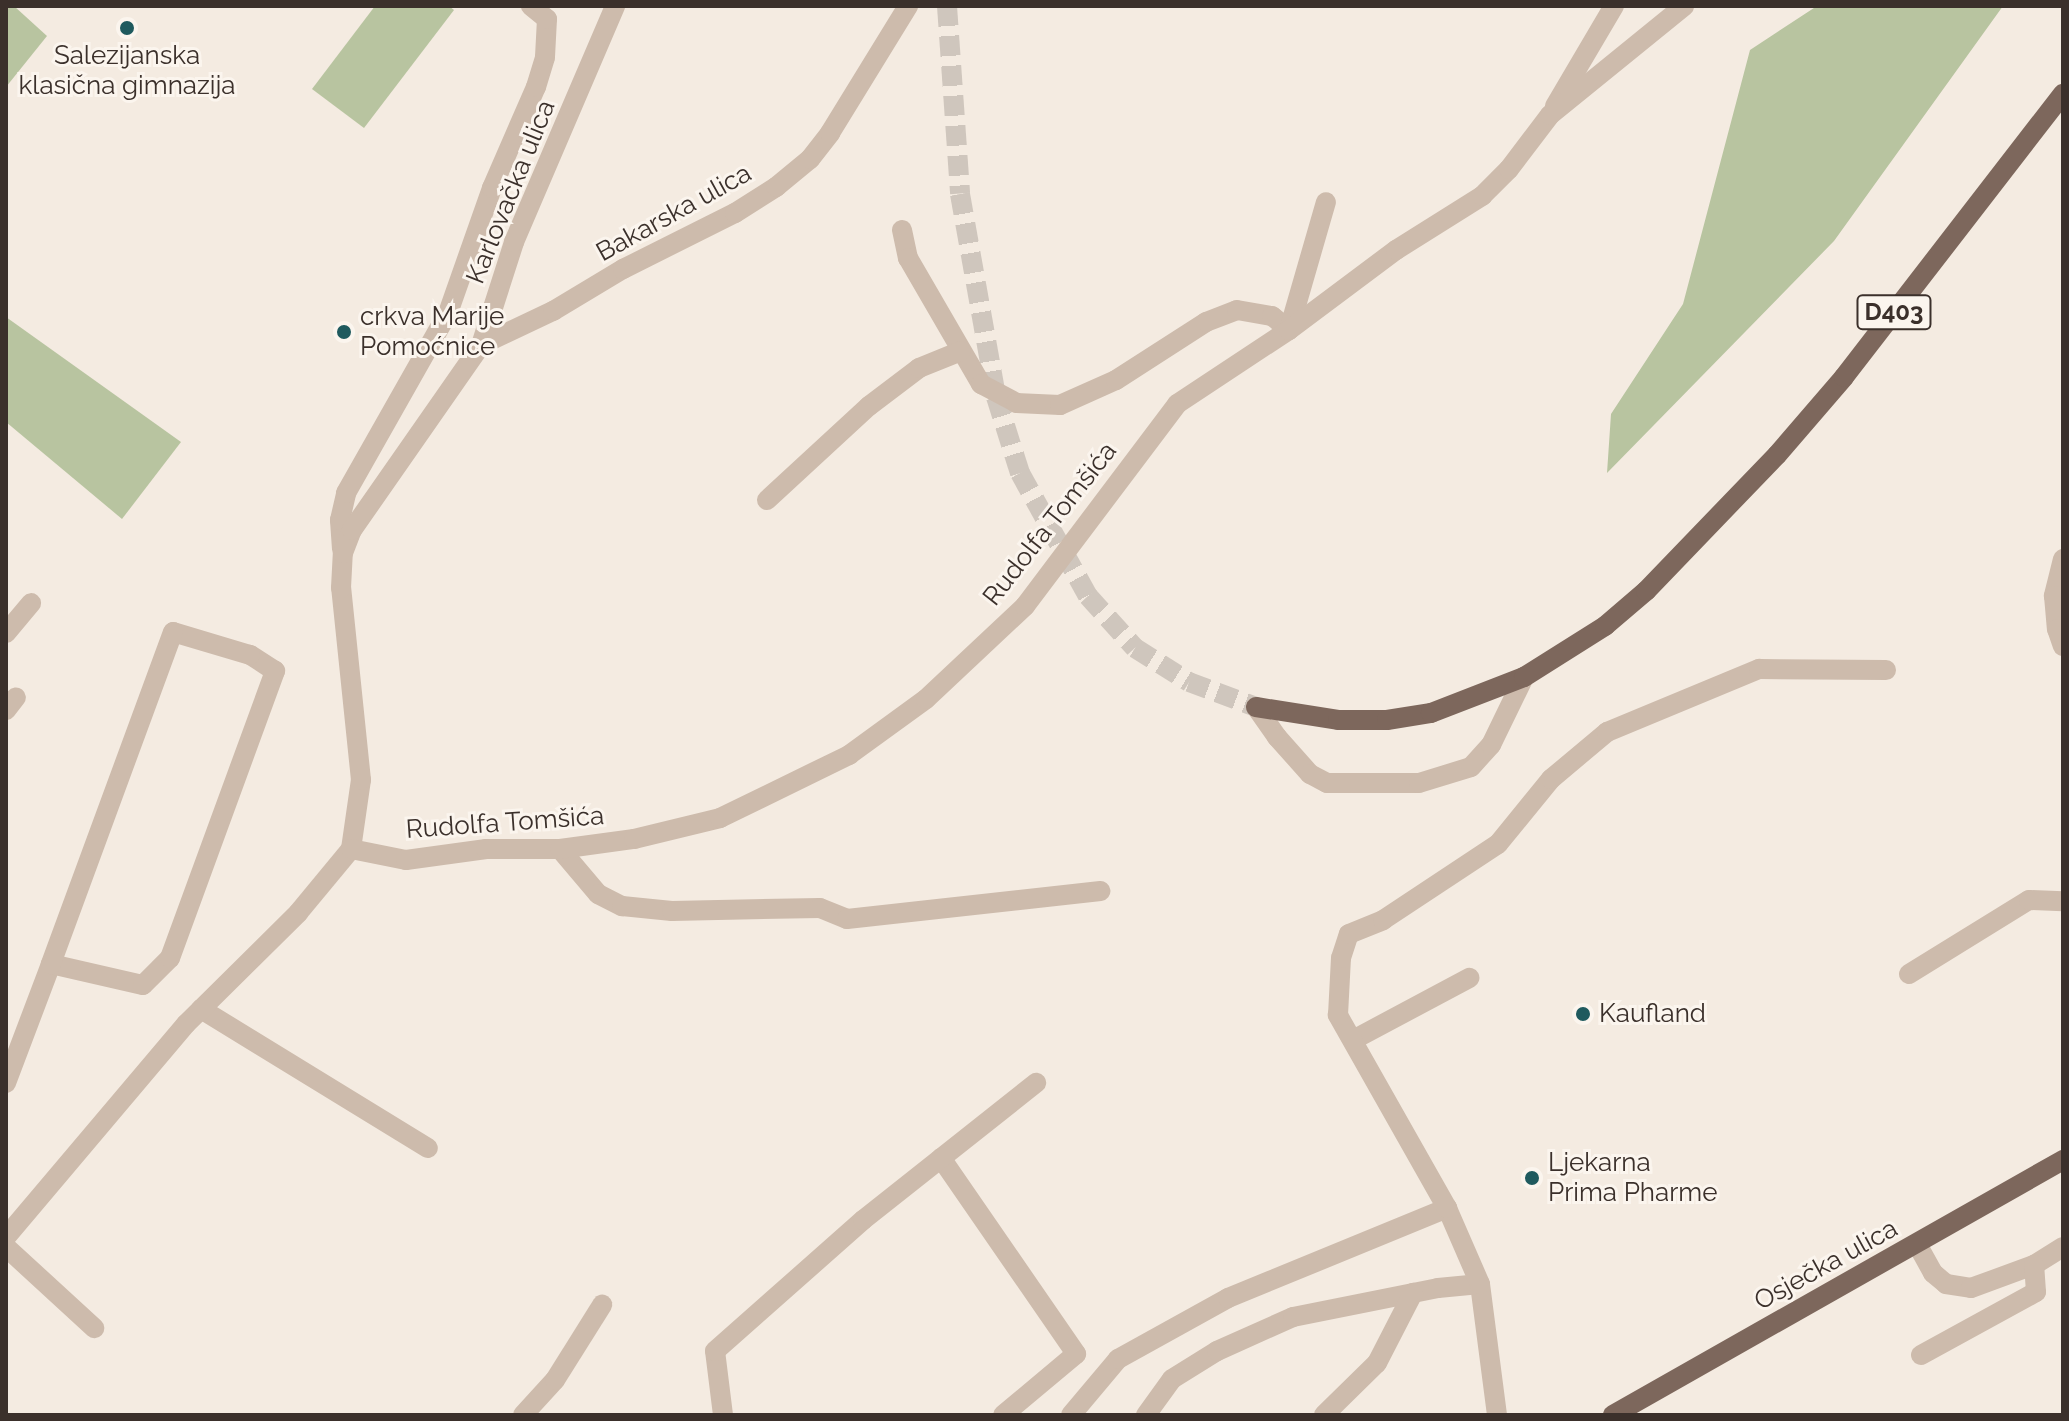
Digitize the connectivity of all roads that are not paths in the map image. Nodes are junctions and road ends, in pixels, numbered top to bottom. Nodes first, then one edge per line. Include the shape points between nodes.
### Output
1 (531, 6) edge
2 (615, 6) edge
3 (908, 6) edge
4 (1614, 6) edge
5 (1684, 6) edge
6 (2063, 94) edge
7 (1550, 115) junction
8 (1326, 202) dead end
9 (902, 230) dead end
10 (1289, 330) junction
11 (481, 345) junction
12 (961, 351) junction
13 (767, 500) dead end
14 (343, 553) junction
15 (2063, 559) edge
16 (31, 603) dead end
17 (6, 633) edge
18 (2063, 646) edge
19 (1886, 670) dead end
20 (1524, 677) junction
21 (1256, 707) joint
22 (351, 849) junction
23 (560, 849) junction
24 (1100, 891) dead end
25 (2063, 901) edge
26 (51, 964) junction
27 (1909, 974) dead end
28 (1469, 978) dead end
29 (201, 1009) junction
30 (1353, 1040) junction
31 (6, 1083) edge
32 (1036, 1083) dead end
33 (428, 1148) dead end
34 (941, 1158) junction
35 (2063, 1160) edge
36 (1447, 1208) junction
37 (6, 1237) edge
38 (1917, 1244) junction
39 (6, 1247) edge
40 (2063, 1247) edge
41 (2034, 1265) junction
42 (1480, 1284) junction
43 (1413, 1293) junction
44 (602, 1305) dead end
45 (94, 1328) dead end
46 (1921, 1355) dead end
47 (1634, 1410) edge
48 (523, 1415) edge
49 (723, 1415) edge
50 (1003, 1415) edge
51 (1071, 1415) edge
52 (1146, 1415) edge
53 (1324, 1415) edge
54 (1497, 1415) edge
55 (1613, 1415) edge

1 - 14 street, Karlovačka ulica via 547,19 545,57 536,87 492,188 448,313 346,493 340,520
2 - 11 street, Karlovačka ulica via 514,242
3 - 11 street, Bakarska ulica via 830,133 810,159 776,187 553,311
4 - 7 street
5 - 7 street, Rudolfa Tomšića
6 - 20 main road, D403 via 1844,377 1777,455 1646,591 1605,626
7 - 10 street, Rudolfa Tomšića via 1482,196 1351,281
8 - 10 street
9 - 12 street via 908,258
10 - 12 street via 1272,316 1237,310 1206,322 1116,380 1060,405 1016,403 981,384
10 - 23 street, Rudolfa Tomšića via 1177,404 1025,606 926,699 849,755 720,818 634,839
11 - 14 street, Karlovačka ulica via 352,530
12 - 13 street via 919,368 869,406
14 - 22 street, Karlovačka ulica via 341,588 361,780
15 - 18 street via 2054,596
16 - 17 street
19 - 30 street via 1759,669 1607,732 1551,779 1498,844 1383,920 1349,934 1341,958 1338,1015
20 - 21 main road, D403 via 1431,713 1387,720 1316,718
20 - 21 street via 1491,745 1471,767 1419,783 1327,783 1310,774
22 - 23 street, Rudolfa Tomšića via 406,860 486,849
22 - 29 street via 298,913
23 - 24 street via 598,894 622,906 672,911 820,908 847,919
25 - 27 street via 2029,900
26 - 26 street via 143,985 170,958 275,671 250,655 173,632
26 - 31 street
28 - 30 street
29 - 33 street
29 - 37 street
30 - 36 street
32 - 34 street
34 - 49 street via 715,1351
34 - 50 street via 1076,1354
35 - 38 main road, Osječka ulica
36 - 42 street
36 - 51 street via 1228,1298 1118,1359
38 - 41 street via 1933,1273 1946,1284 1971,1288
38 - 47 main road, Osječka ulica
39 - 45 street
40 - 41 street
41 - 46 street via 2036,1292
42 - 43 street
42 - 54 street
43 - 52 street via 1293,1317 1217,1351 1172,1379
43 - 53 street via 1377,1363
44 - 48 street via 555,1380
47 - 55 main road, Osječka ulica

